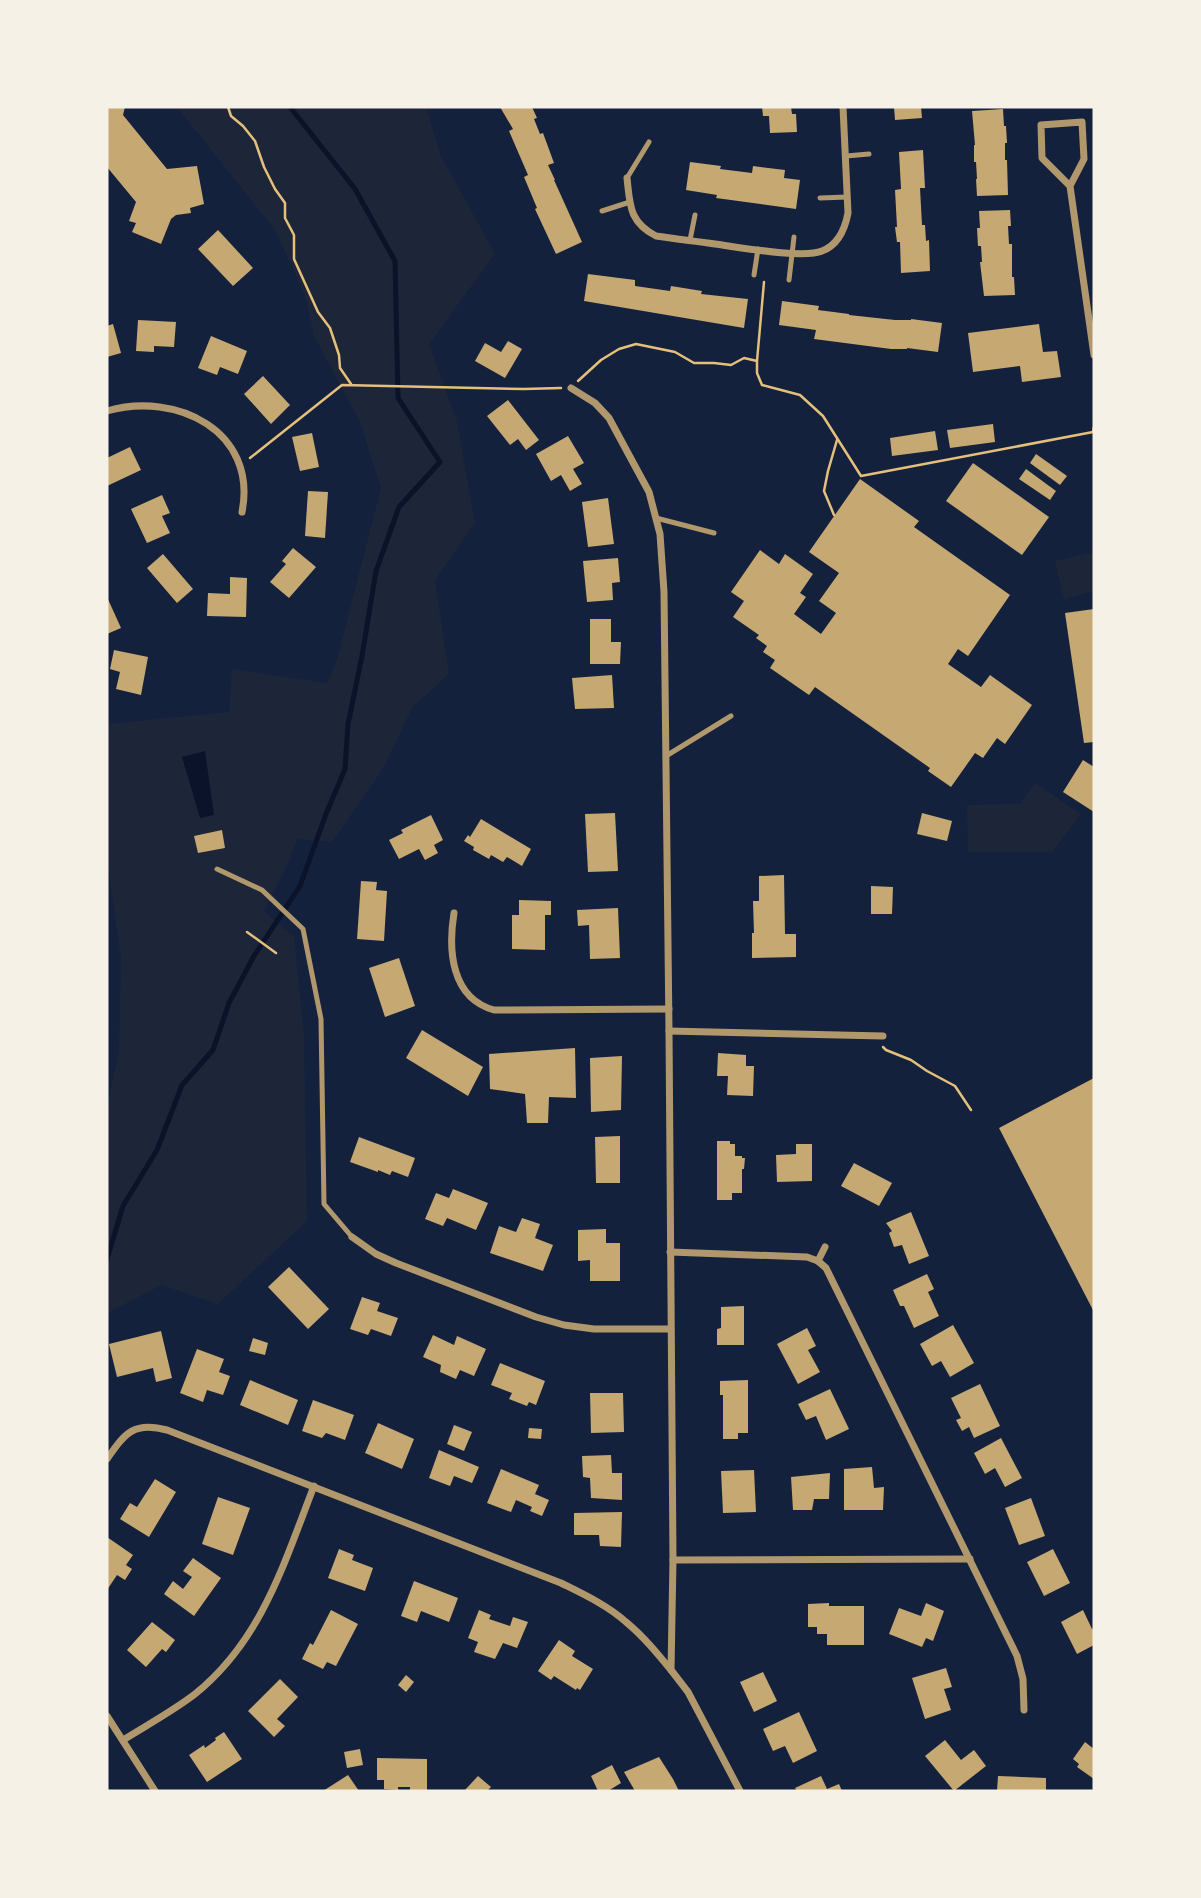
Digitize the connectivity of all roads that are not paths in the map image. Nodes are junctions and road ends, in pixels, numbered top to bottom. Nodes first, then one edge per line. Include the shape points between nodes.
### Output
1 (843, 107) edge
2 (649, 142) dead end
3 (869, 154) dead end
4 (845, 156) junction
5 (627, 178) joint
6 (1070, 186) junction
7 (847, 197) junction
8 (820, 198) dead end
9 (630, 202) junction
10 (602, 211) dead end
11 (695, 215) dead end
12 (794, 237) dead end
13 (690, 240) junction
14 (758, 249) junction
15 (792, 253) junction
16 (754, 275) dead end
17 (789, 280) dead end
18 (1094, 355) edge
19 (571, 388) road end
20 (107, 411) edge
21 (242, 512) dead end
22 (656, 518) junction
23 (714, 533) dead end
24 (731, 716) dead end
25 (666, 756) junction
26 (217, 869) dead end
27 (454, 913) dead end
28 (669, 1009) junction
29 (669, 1031) junction
30 (883, 1036) road end
31 (352, 1237) joint
32 (825, 1247) dead end
33 (670, 1252) junction
34 (818, 1261) junction
35 (670, 1329) junction
36 (107, 1459) edge
37 (314, 1486) junction
38 (970, 1559) junction
39 (673, 1560) junction
40 (671, 1670) junction
41 (1024, 1710) dead end
42 (107, 1716) edge
43 (123, 1740) junction
44 (155, 1791) edge
45 (740, 1791) edge

1 - 4 street
2 - 5 lane
3 - 4 lane
4 - 7 street
5 - 9 street
6 - 6 street via 1084,159 1082,122 1041,125 1042,158
6 - 18 street
7 - 8 lane
7 - 15 street via 846,221 835,243 813,254
9 - 10 lane
9 - 13 street via 645,231
11 - 13 lane
12 - 15 lane
13 - 14 street
14 - 15 street
14 - 16 lane
15 - 17 lane
19 - 22 street via 609,418 649,492
20 - 21 street via 140,405 163,407 186,414 220,434 240,466 245,500
22 - 23 lane
22 - 25 street via 664,592
24 - 25 lane
25 - 28 street
26 - 31 lane via 262,890 303,929 321,1019 324,1204
27 - 28 street via 452,954 457,976 483,1007
28 - 29 street
29 - 30 street
29 - 33 street
31 - 35 street via 396,1264 536,1317 594,1329
32 - 34 street
33 - 34 street
33 - 35 street
34 - 38 street via 826,1268
35 - 39 street
36 - 37 street via 129,1432 154,1426
37 - 40 street via 593,1599 625,1621
37 - 43 street via 276,1584 249,1634 196,1693
38 - 39 street
38 - 41 street via 1017,1656
39 - 40 street
40 - 45 street via 688,1692
42 - 43 street
43 - 44 street

